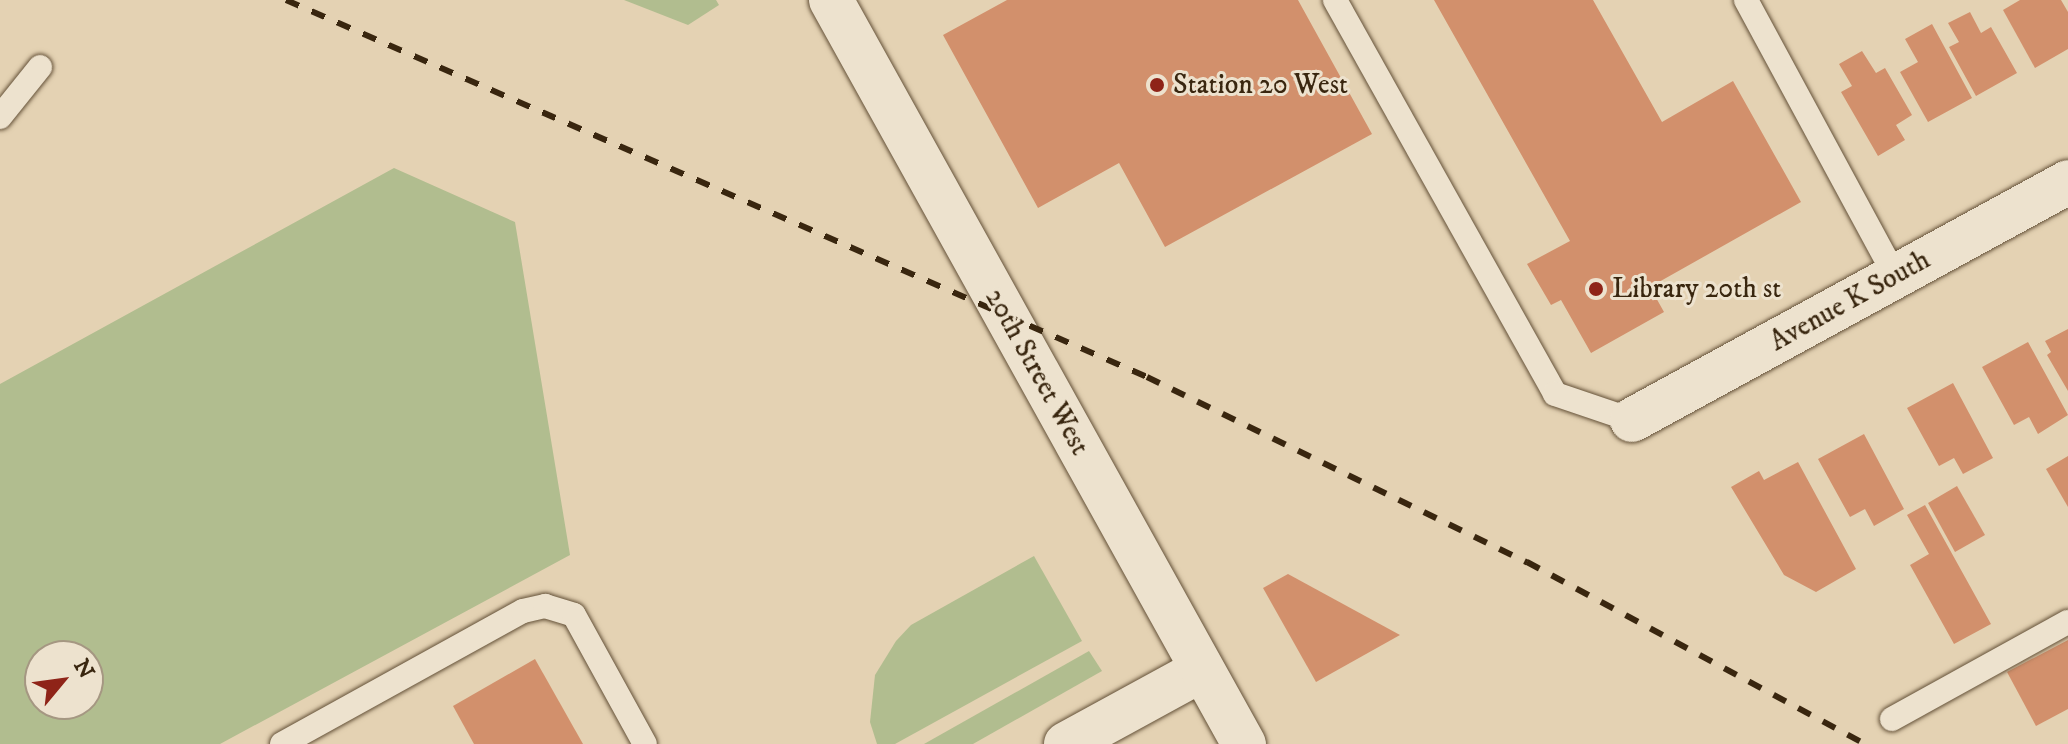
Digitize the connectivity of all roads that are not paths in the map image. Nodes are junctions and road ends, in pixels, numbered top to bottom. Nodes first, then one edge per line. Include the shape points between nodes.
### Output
1 (1335, 0) edge
2 (1746, 0) edge
3 (842, 4) edge
4 (40, 67) dead end
5 (0, 117) edge
6 (2068, 182) edge
7 (1895, 275) junction
8 (1632, 420) joint
9 (2068, 622) edge
10 (1202, 670) junction
11 (1892, 719) dead end
12 (282, 744) edge
13 (645, 744) edge
14 (1066, 744) edge
15 (1244, 744) edge

1 - 8 lane via 1555,394
2 - 7 lane
3 - 10 main road, 20th Street West
4 - 5 lane
6 - 7 main road, Avenue K South
7 - 8 main road, Avenue K South
9 - 11 lane
10 - 14 main road
10 - 15 main road, 20th Street West
12 - 13 lane via 523,611 545,606 574,615

